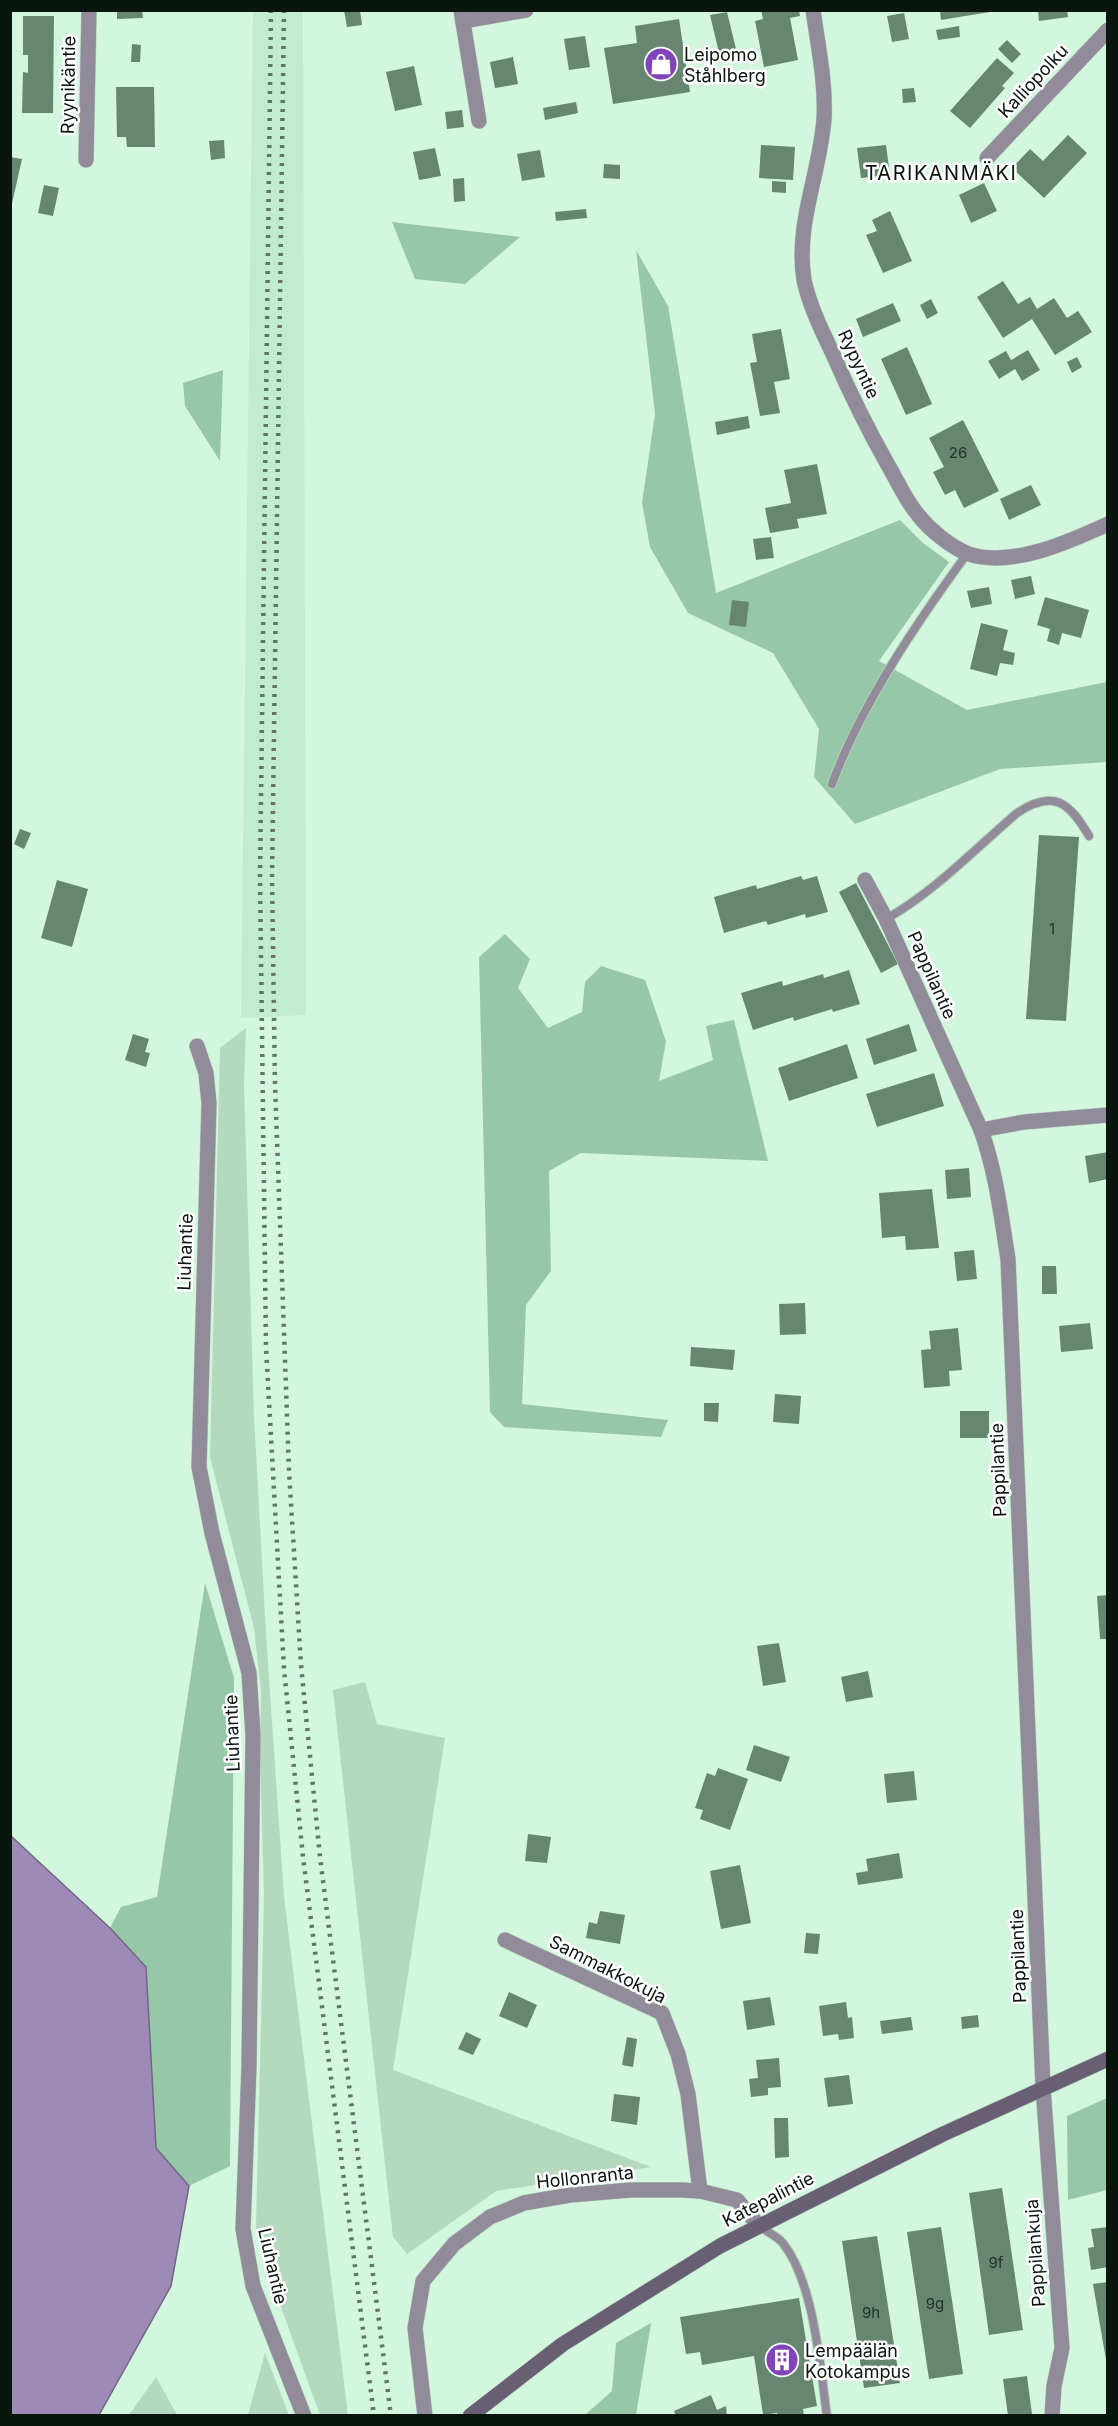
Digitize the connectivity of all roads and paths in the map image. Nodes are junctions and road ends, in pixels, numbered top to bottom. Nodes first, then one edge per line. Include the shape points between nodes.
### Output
1 (89, 10) edge
2 (526, 10) edge
3 (813, 10) edge
4 (462, 16) edge
5 (1107, 30) edge
6 (479, 121) dead end
7 (987, 159) dead end
8 (86, 160) dead end
9 (1107, 524) edge
10 (967, 554) junction
11 (831, 784) dead end
12 (1089, 836) dead end
13 (865, 880) dead end
14 (886, 919) junction
15 (197, 1046) dead end
16 (1107, 1115) edge
17 (981, 1130) junction
18 (505, 1940) dead end
19 (1107, 2059) edge
20 (1043, 2087) junction
21 (700, 2191) junction
22 (759, 2226) junction
23 (474, 2412) edge
24 (304, 2415) edge
25 (425, 2415) edge
26 (827, 2415) edge
27 (1052, 2415) edge

1 - 8 street, Ryynikäntie
2 - 4 street
3 - 10 street, Rypyntie via 824,119 802,235 804,280 819,324 863,421 909,502 933,530
4 - 6 street
5 - 7 street, Kalliopolku
9 - 10 street, Rypyntie via 1018,557 991,559
10 - 11 lane via 875,693
12 - 14 lane via 1077,814 1065,804 1055,800 1030,805 935,887
13 - 14 street, Pappilantie
14 - 17 street, Pappilantie
15 - 24 street, Liuhantie via 206,1073 208,1103 199,1467 249,1673 253,1735 243,2229 254,2286
16 - 17 street
17 - 20 street, Pappilantie via 991,1157 1008,1259
18 - 21 street, Sammakkokuja via 662,2013 688,2094
19 - 20 street, Katepalintie
20 - 22 street, Katepalintie
20 - 27 street, Pappilankuja via 1062,2348
21 - 22 street, Hollonranta via 737,2200
21 - 25 street, Hollonranta via 631,2190 524,2203 490,2217 454,2244 423,2281 415,2328
22 - 23 street, Katepalintie via 563,2344
22 - 26 lane via 781,2241 799,2270 817,2340

